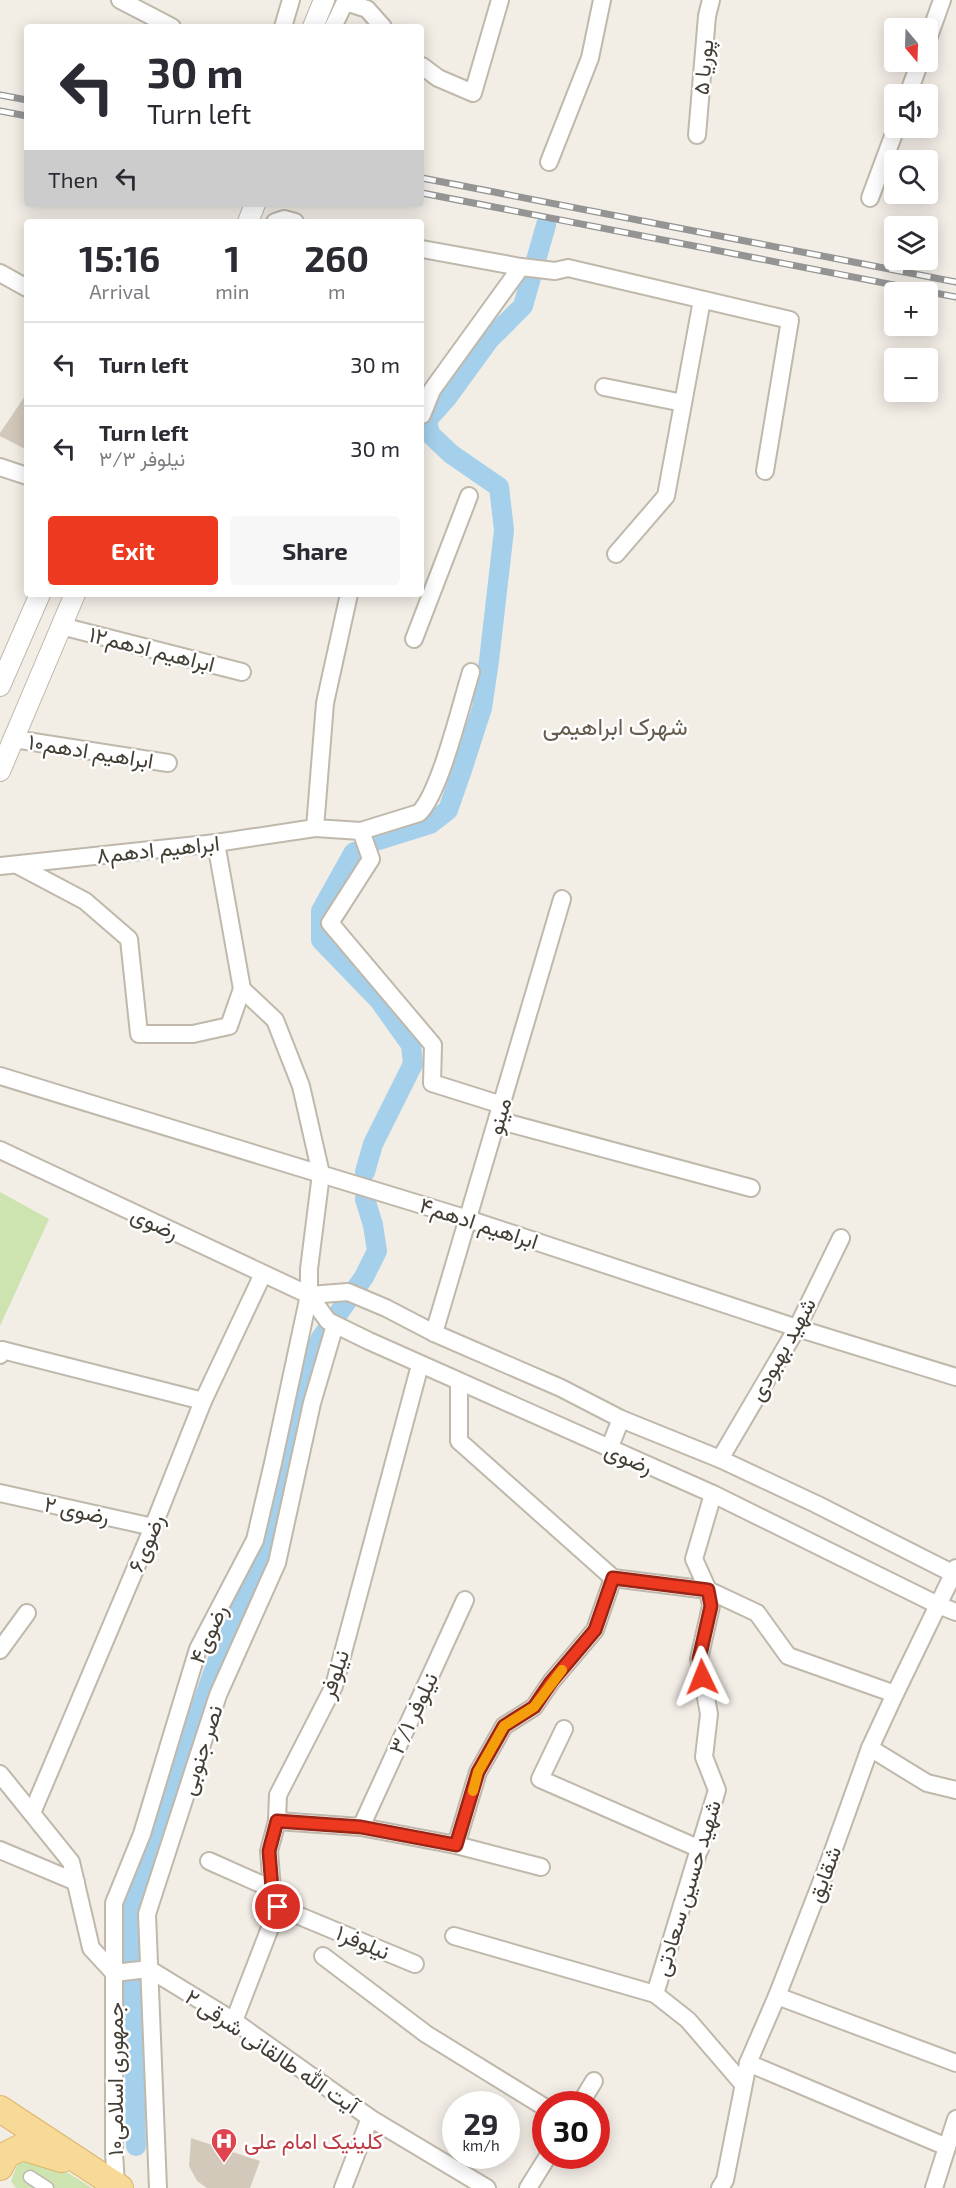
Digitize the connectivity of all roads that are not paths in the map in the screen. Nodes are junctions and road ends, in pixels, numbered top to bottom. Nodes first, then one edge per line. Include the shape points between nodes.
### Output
1 (120, 0) edge
2 (291, 0) edge
3 (324, 0) edge
4 (500, 0) edge
5 (602, 0) edge
6 (711, 0) edge
7 (942, 0) edge
8 (345, 1) edge
9 (936, 18) edge
10 (166, 24) edge
11 (284, 24) edge
12 (314, 24) edge
13 (334, 24) edge
14 (380, 24) edge
15 (424, 68) edge
16 (697, 135) dead end
17 (892, 138) edge
18 (549, 162) dead end
19 (870, 198) dead end
20 (424, 249) edge
21 (521, 267) junction
22 (0, 273) edge
23 (24, 286) edge
24 (702, 300) junction
25 (604, 387) dead end
26 (683, 403) junction
27 (424, 410) edge
28 (0, 467) edge
29 (765, 471) dead end
30 (24, 475) edge
31 (469, 496) dead end
32 (616, 554) dead end
33 (427, 588) edge
34 (39, 597) edge
35 (74, 597) edge
36 (348, 597) edge
37 (61, 626) junction
38 (414, 639) dead end
39 (242, 672) dead end
40 (471, 672) dead end
41 (0, 686) edge
42 (14, 739) junction
43 (168, 763) dead end
44 (0, 771) edge
45 (315, 828) junction
46 (361, 831) junction
47 (216, 843) junction
48 (8, 865) edge
49 (562, 899) dead end
50 (242, 989) junction
51 (0, 1076) edge
52 (500, 1113) junction
53 (0, 1150) edge
54 (321, 1174) junction
55 (751, 1188) dead end
56 (468, 1219) junction
57 (841, 1238) dead end
58 (263, 1274) junction
59 (309, 1295) junction
60 (335, 1325) junction
61 (797, 1328) junction
62 (434, 1333) junction
63 (1, 1352) edge
64 (420, 1365) junction
65 (956, 1377) edge
66 (459, 1383) junction
67 (203, 1401) junction
68 (621, 1419) junction
69 (609, 1449) junction
70 (720, 1459) junction
71 (0, 1493) edge
72 (713, 1494) junction
73 (153, 1527) junction
74 (955, 1572) edge
75 (613, 1578) junction
76 (708, 1590) junction
77 (465, 1600) dead end
78 (938, 1605) junction
79 (956, 1612) edge
80 (27, 1613) dead end
81 (0, 1650) edge
82 (895, 1694) junction
83 (564, 1729) dead end
84 (870, 1748) junction
85 (0, 1774) edge
86 (956, 1790) edge
87 (32, 1813) junction
88 (277, 1821) junction
89 (361, 1827) junction
90 (456, 1845) junction
91 (700, 1849) junction
92 (0, 1850) edge
93 (209, 1862) dead end
94 (541, 1867) dead end
95 (76, 1882) junction
96 (272, 1888) junction
97 (278, 1907) junction
98 (454, 1936) dead end
99 (322, 1956) dead end
100 (415, 1964) dead end
101 (150, 1969) junction
102 (119, 1973) junction
103 (655, 1994) junction
104 (777, 1996) junction
105 (234, 2021) junction
106 (748, 2063) junction
107 (956, 2063) edge
108 (594, 2081) dead end
109 (743, 2084) junction
110 (588, 2091) edge
111 (532, 2099) edge
112 (0, 2109) edge
113 (370, 2118) junction
114 (956, 2119) edge
115 (947, 2147) junction
116 (0, 2167) edge
117 (91, 2168) junction
118 (540, 2169) edge
119 (30, 2177) dead end
120 (118, 2187) edge
121 (46, 2188) edge
122 (158, 2188) edge
123 (343, 2188) edge
124 (487, 2188) edge
125 (528, 2188) edge
126 (720, 2188) edge
127 (934, 2188) edge

1 - 10 street
2 - 11 street
3 - 12 street
4 - 15 street via 473,93
5 - 18 street via 590,58
6 - 16 street, پوریا ۵
7 - 9 street
8 - 13 street
8 - 14 street via 367,9
17 - 19 street
20 - 21 street
21 - 24 street via 555,271 568,268
21 - 27 street via 432,390
22 - 23 street
24 - 26 street
24 - 29 street via 790,320
25 - 26 street
26 - 32 street via 666,496
28 - 30 street
31 - 33 street
33 - 38 street
34 - 41 street
35 - 37 street
36 - 45 street via 325,703
37 - 39 street, ابراهیم ادهم۱۲
37 - 42 street
40 - 46 street via 426,806 418,813
42 - 43 street, ابراهیم ادهم۱۰
42 - 44 street
45 - 46 street, ابراهیم ادهم۸
45 - 47 street, ابراهیم ادهم۸
46 - 52 street via 371,859 330,922 433,1045 432,1083
47 - 48 street, ابراهیم ادهم۸
47 - 50 street
48 - 50 street via 85,901 129,939 139,1034 193,1034 229,1026
49 - 52 street, مینو
50 - 54 street via 275,1020 301,1086
51 - 54 street, ابراهیم ادهم۴
52 - 55 street
52 - 56 street, مینو
53 - 58 street, رضوی
54 - 56 street, ابراهیم ادهم۴
54 - 59 street, رضوی۴
56 - 61 street, ابراهیم ادهم۴
56 - 62 street, مینو
57 - 61 street, شهید بهبودی
58 - 59 street, رضوی
58 - 67 street, رضوی۶
59 - 60 street, رضوی
59 - 62 street, رضوی via 348,1292
59 - 102 street, رضوی۴ via 255,1540 198,1649 142,1834 114,1903
60 - 64 street, رضوی
60 - 101 street, نصر جنوبی via 312,1402 277,1563 218,1695 147,1914
61 - 65 street, ابراهیم ادهم۴
61 - 70 street, شهید بهبودی
62 - 68 street, رضوی via 561,1388
63 - 67 street
64 - 66 street, رضوی
64 - 88 street, نیلوفر via 334,1686 278,1795
66 - 69 street, رضوی
66 - 75 street via 459,1441
67 - 73 street, رضوی۶
68 - 69 street
68 - 70 street, رضوی
69 - 72 street, رضوی
70 - 74 street, رضوی
71 - 73 street, رضوی ۲
72 - 76 street via 694,1559
72 - 78 street, رضوی
73 - 87 street, رضوی۶
74 - 78 street, شقایق
75 - 76 street
75 - 90 street via 595,1630 534,1707 504,1726 478,1772
76 - 82 street via 757,1613 788,1656
76 - 91 street, شهید حسین سعادتی via 711,1606 699,1659 710,1714 704,1757 717,1790
77 - 89 street, نیلوفر ۳/۱
78 - 79 street, رضوی
78 - 82 street, شقایق
80 - 81 street
82 - 84 street, شقایق
83 - 91 street via 540,1779
84 - 86 street via 927,1783
84 - 104 street, شقایق
85 - 87 street
87 - 95 street via 71,1862
88 - 89 street
88 - 96 street, نیلوفر via 269,1851
89 - 90 street
90 - 94 street
91 - 103 street, شهید حسین سعادتی
92 - 95 street
93 - 96 street
95 - 102 street via 91,1948
96 - 97 street, نیلوفر
97 - 100 street, نیلوفر۱
97 - 105 street
98 - 103 street
99 - 111 street via 426,2034
101 - 102 street
101 - 105 street, آیت الله طالقانی شرقی ۲
101 - 122 street, نصر جنوبی
102 - 120 street, جمهوری اسلامی۱۰ via 114,2153
103 - 109 street, شهید حسین سعادتی via 688,2020
104 - 106 street, شقایق
104 - 107 street
105 - 113 street, آیت الله طالقانی شرقی ۲
106 - 109 street, شقایق
106 - 115 street
108 - 110 street
109 - 126 street, شقایق via 725,2180
112 - 117 main road
113 - 123 street
113 - 124 street, آیت الله طالقانی شرقی ۲
114 - 115 street
115 - 127 street
116 - 117 main road via 6,2155 22,2147
117 - 120 main road
118 - 125 street
119 - 121 street

